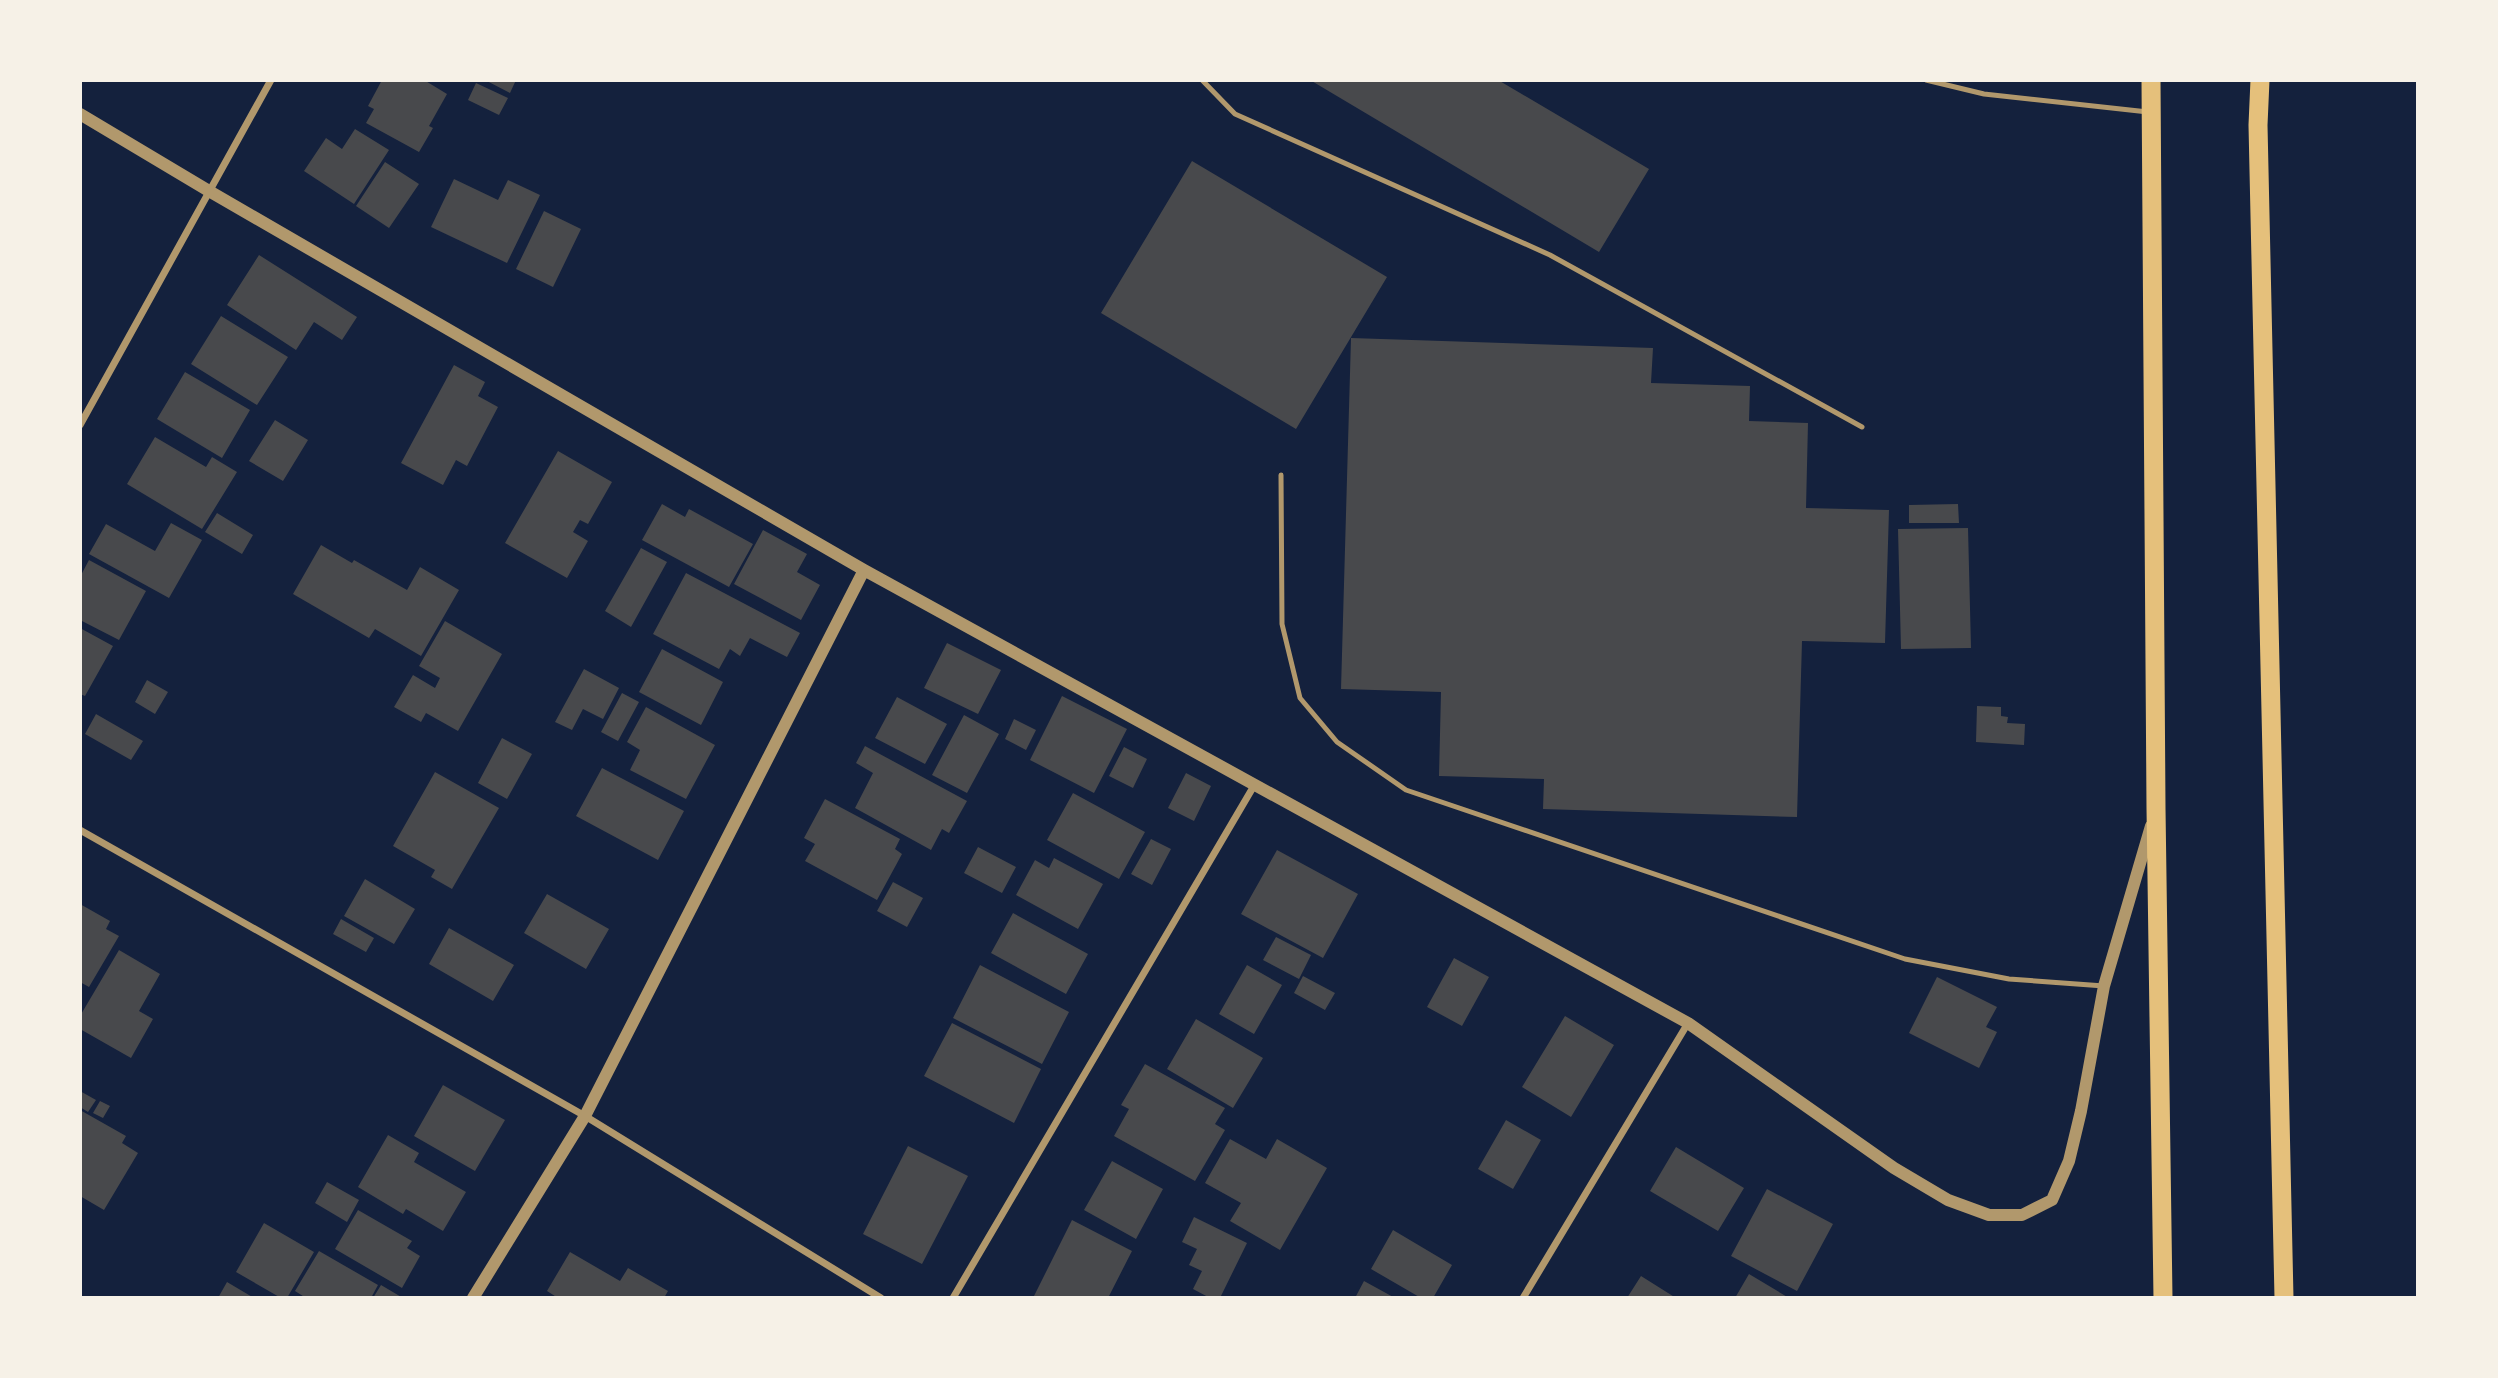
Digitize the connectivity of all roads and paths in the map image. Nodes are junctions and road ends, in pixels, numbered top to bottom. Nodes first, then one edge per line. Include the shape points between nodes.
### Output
1 (271, 80) edge
2 (1202, 80) edge
3 (1926, 80) edge
4 (2151, 80) edge
5 (2260, 80) edge
6 (2150, 112) junction
7 (80, 114) edge
8 (209, 191) junction
9 (80, 425) edge
10 (1862, 427) dead end
11 (1281, 475) dead end
12 (864, 570) junction
13 (1255, 784) junction
14 (2156, 808) junction
15 (80, 830) edge
16 (2104, 986) junction
17 (1688, 1024) junction
18 (585, 1116) junction
19 (472, 1297) edge
20 (881, 1297) edge
21 (953, 1297) edge
22 (1523, 1297) edge
23 (2163, 1297) edge
24 (2284, 1297) edge

1 - 8 street
2 - 10 lane via 1235,114 1550,255
3 - 6 lane via 1983,94
4 - 6 highway
5 - 24 highway
6 - 14 highway
7 - 8 street
8 - 9 street
8 - 12 street
11 - 16 lane via 1282,624 1300,698 1337,742 1406,790 1905,959 2009,979
12 - 13 street
12 - 18 street
13 - 17 street
13 - 21 street
14 - 16 street
14 - 23 highway
15 - 18 street
16 - 17 street via 2069,1161 2052,1200 2022,1215 1989,1215 1948,1200 1894,1168
17 - 22 street
18 - 19 street
18 - 20 street

